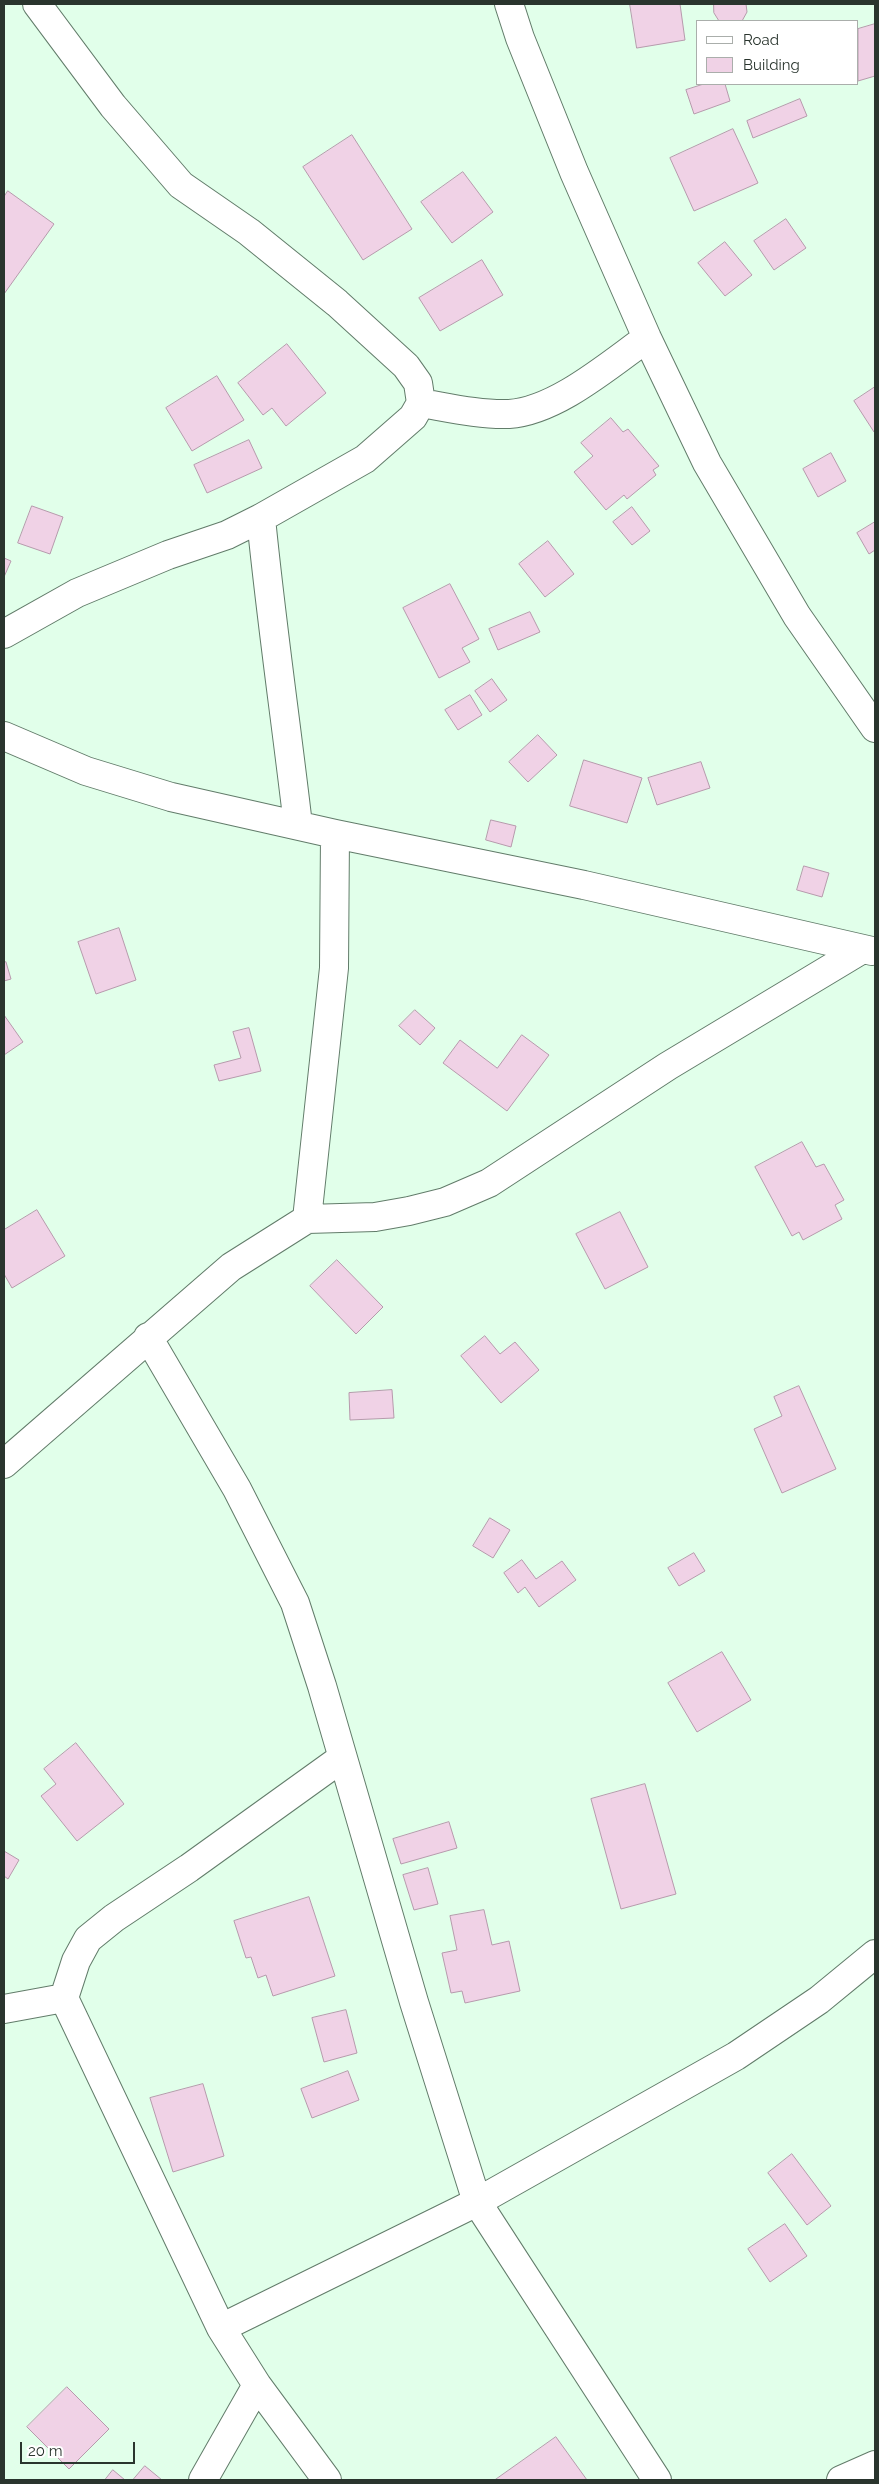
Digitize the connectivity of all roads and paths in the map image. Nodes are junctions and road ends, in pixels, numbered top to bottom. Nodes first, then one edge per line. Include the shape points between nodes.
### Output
1 (37, 4) edge
2 (509, 4) edge
3 (647, 338) junction
4 (421, 403) junction
5 (261, 518) junction
6 (4, 634) edge
7 (875, 728) edge
8 (4, 736) edge
9 (298, 825) junction
10 (334, 834) junction
11 (868, 951) edge
12 (307, 1219) junction
13 (148, 1338) junction
14 (4, 1464) edge
15 (342, 1758) junction
16 (875, 1954) edge
17 (64, 1998) junction
18 (4, 2009) edge
19 (477, 2202) junction
20 (221, 2328) junction
21 (257, 2385) junction
22 (875, 2465) edge
23 (203, 2480) edge
24 (327, 2480) edge
25 (658, 2480) edge
26 (841, 2480) edge

1 - 4 street via 113,106 181,185 250,232 337,303 406,366 418,384
2 - 3 street via 574,172
3 - 4 street via 563,396 535,408 510,414 482,413
3 - 7 street via 707,463 797,616
4 - 5 street via 413,417 365,459
5 - 6 street via 227,535 168,555 77,593
5 - 9 street
8 - 9 street via 86,771 171,797
9 - 10 street
10 - 11 street via 584,885
10 - 12 street via 334,968
11 - 12 street via 668,1066 489,1183 445,1202 408,1211 375,1217
12 - 13 street via 231,1267
13 - 14 street
13 - 15 street via 238,1490 295,1603
15 - 17 street via 88,1939 76,1961
15 - 19 street
16 - 19 street via 819,2000 736,2056
17 - 18 street
17 - 20 street
19 - 20 street
19 - 25 street
20 - 21 street
21 - 23 street
21 - 24 street
22 - 26 street

